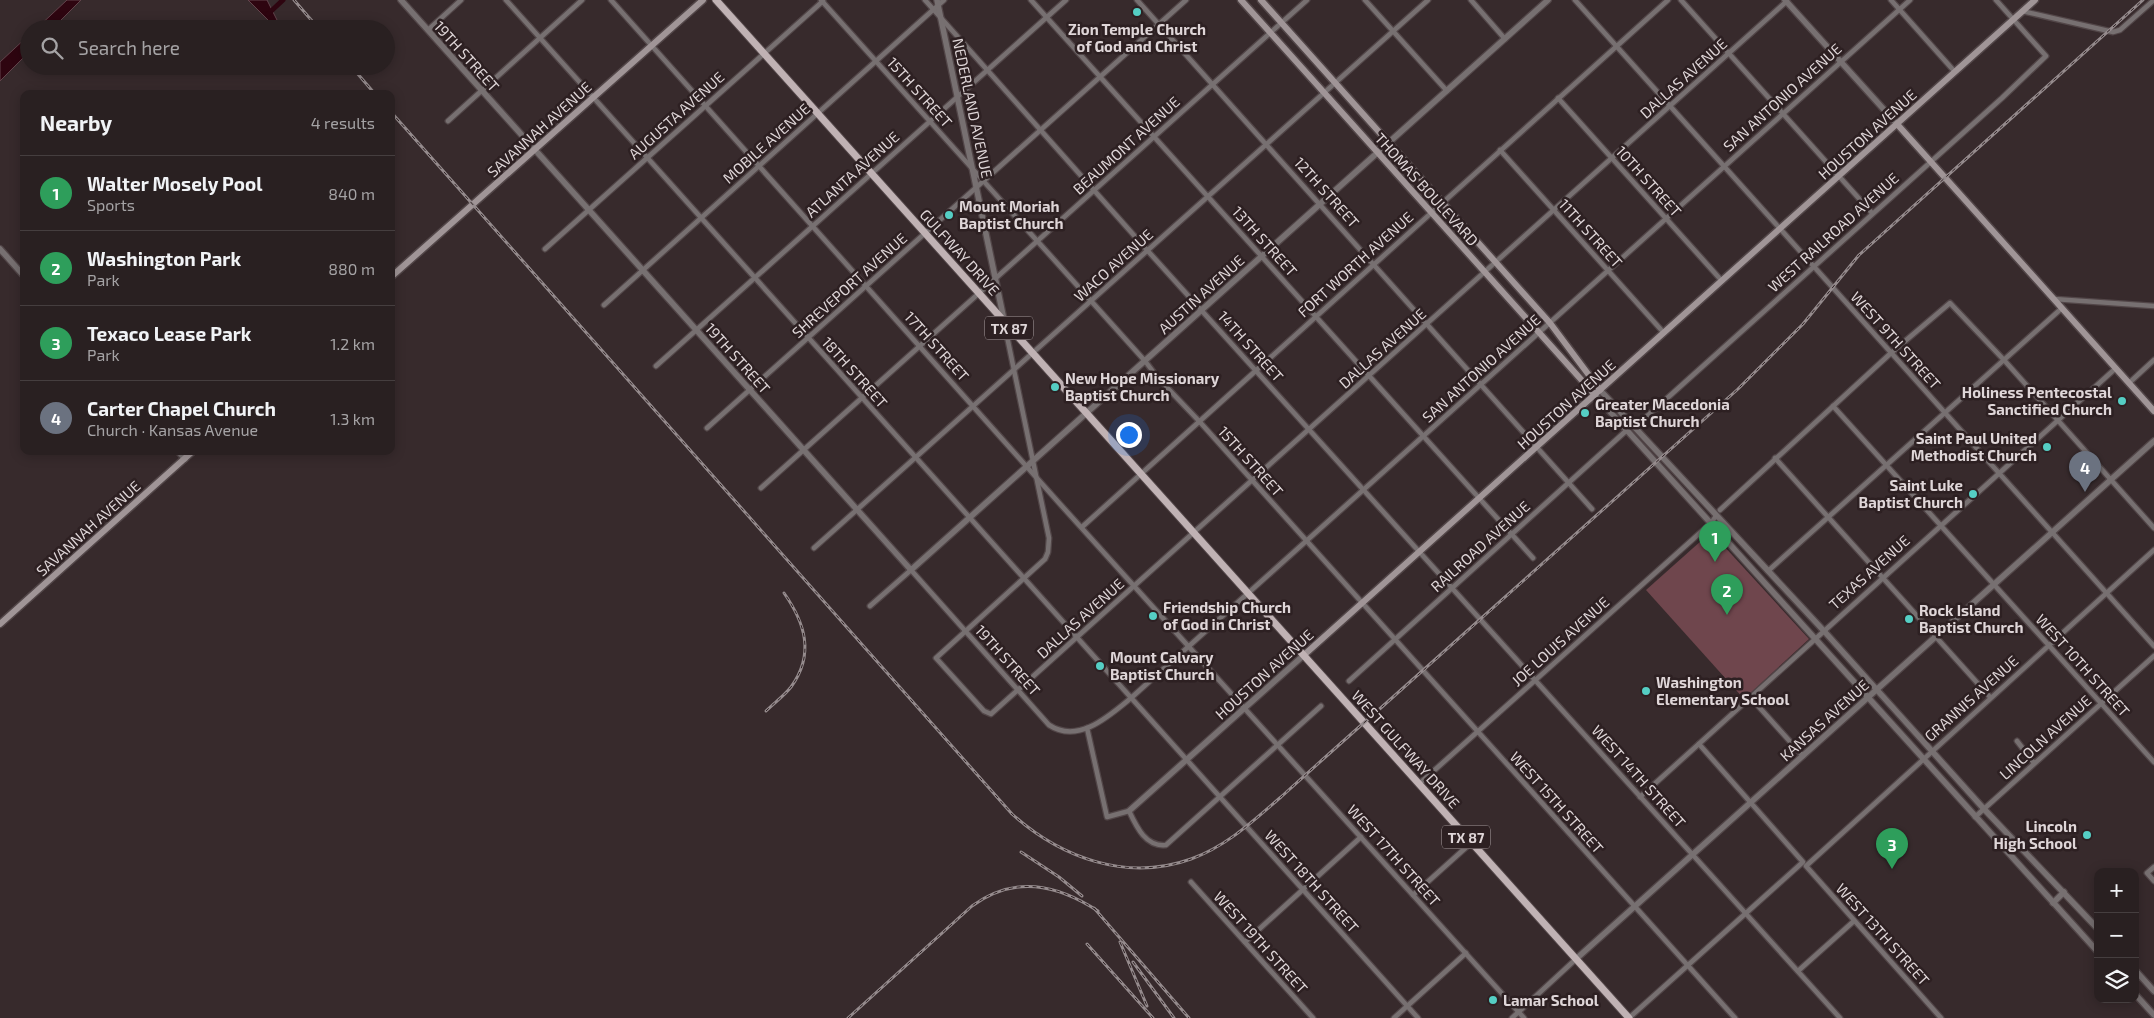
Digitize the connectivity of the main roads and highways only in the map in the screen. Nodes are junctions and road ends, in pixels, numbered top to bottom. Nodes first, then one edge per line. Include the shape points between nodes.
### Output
1 (703, 0) edge
2 (716, 0) edge
3 (1241, 0) edge
4 (1260, 0) edge
5 (2035, 0) edge
6 (1898, 124) junction
7 (395, 273) edge
8 (1597, 392) junction
9 (2154, 410) edge
10 (189, 455) edge
11 (0, 624) edge
12 (1304, 656) junction
13 (1629, 1018) edge

1 - 7 main road, SAVANNAH AVENUE
2 - 12 main road, GULFWAY DRIVE / TX 87
3 - 8 main road, THOMAS BOULEVARD via 1539,332
4 - 8 main road, THOMAS BOULEVARD via 1550,323
5 - 6 main road, HOUSTON AVENUE
6 - 8 main road, HOUSTON AVENUE
6 - 9 main road
8 - 12 main road, HOUSTON AVENUE
10 - 11 main road, SAVANNAH AVENUE
12 - 13 main road, WEST GULFWAY DRIVE / TX 87

